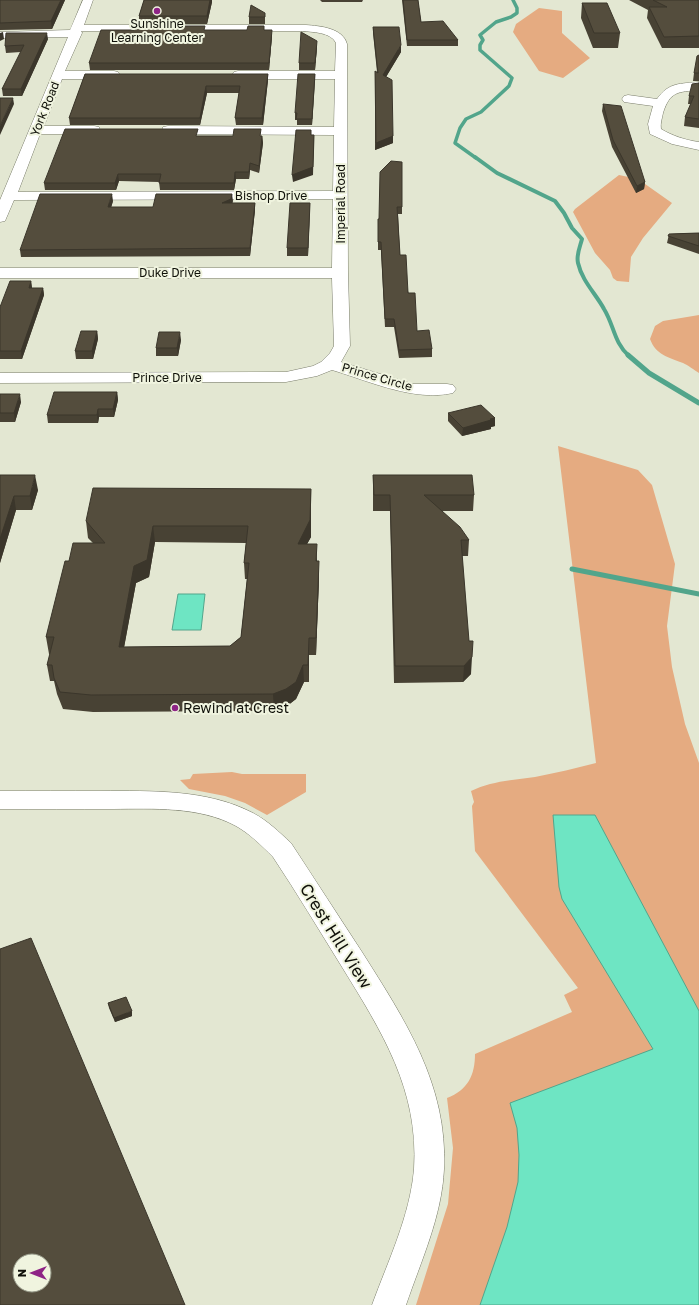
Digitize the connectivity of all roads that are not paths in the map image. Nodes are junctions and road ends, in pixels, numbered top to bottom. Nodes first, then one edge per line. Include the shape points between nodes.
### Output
1 (88, 0) edge
2 (77, 30) junction
3 (0, 35) edge
4 (58, 75) junction
5 (129, 75) edge
6 (223, 75) edge
7 (341, 75) junction
8 (699, 86) edge
9 (628, 99) dead end
10 (660, 103) junction
11 (36, 130) junction
12 (106, 130) edge
13 (153, 130) edge
14 (341, 130) junction
15 (699, 146) edge
16 (341, 195) junction
17 (9, 196) junction
18 (0, 218) edge
19 (0, 273) edge
20 (340, 273) junction
21 (331, 364) junction
22 (0, 378) edge
23 (447, 389) dead end
24 (0, 800) edge
25 (389, 1305) edge

1 - 2 street, York Road
2 - 3 street
2 - 4 street, York Road
2 - 7 street, Imperial Road via 302,28 324,31 341,41
4 - 5 street
4 - 11 street, York Road
6 - 7 street
7 - 14 street, Imperial Road
8 - 10 street via 677,88 668,92
9 - 10 street
10 - 15 street via 654,124 655,130 681,150
11 - 12 street
11 - 17 street, York Road
13 - 14 street
14 - 16 street, Imperial Road
16 - 17 street, Bishop Drive
16 - 20 street, Imperial Road
17 - 18 street, York Road
19 - 20 street, Duke Drive
20 - 21 street, Imperial Road via 342,346
21 - 22 street, Prince Drive via 316,371 286,378
21 - 23 street, Prince Circle via 412,389
24 - 25 street, Crest Hill View via 198,803 227,812 256,826 282,850 398,1036 418,1080 424,1101 429,1144 429,1170 425,1194

